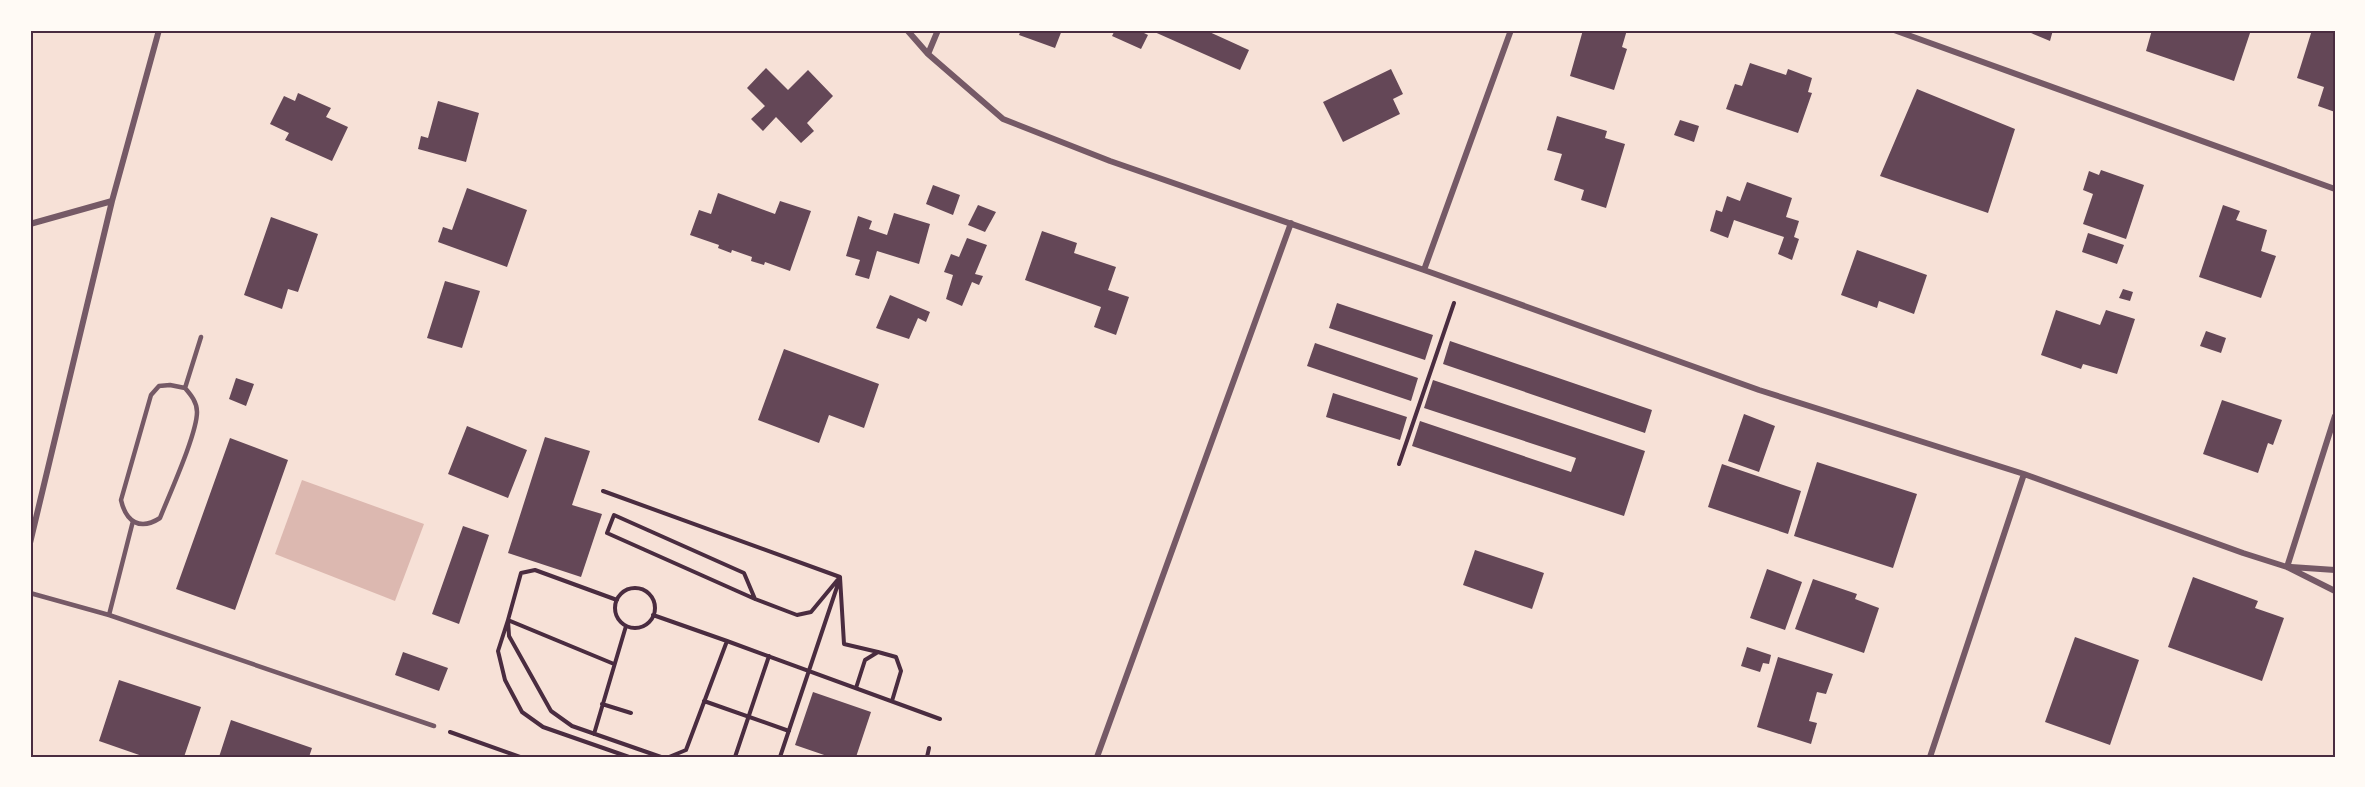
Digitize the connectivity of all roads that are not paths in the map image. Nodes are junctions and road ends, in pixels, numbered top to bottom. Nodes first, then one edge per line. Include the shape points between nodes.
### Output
1 (159, 30) edge
2 (907, 30) edge
3 (938, 30) edge
4 (1511, 30) edge
5 (1894, 30) edge
6 (928, 54) junction
7 (2335, 189) edge
8 (112, 201) junction
9 (1291, 223) junction
10 (30, 224) edge
11 (1424, 270) junction
12 (201, 337) dead end
13 (185, 388) junction
14 (2335, 416) edge
15 (2024, 474) junction
16 (133, 521) junction
17 (30, 543) edge
18 (2287, 567) junction
19 (2335, 570) edge
20 (2335, 591) edge
21 (30, 593) edge
22 (109, 615) junction
23 (434, 726) road end
24 (1097, 757) edge
25 (1930, 757) edge

1 - 8 street
2 - 6 street
3 - 6 street
4 - 11 street
5 - 7 street
6 - 9 street via 1004,119 1110,161
8 - 10 street
8 - 17 street
9 - 11 street
9 - 24 street
11 - 15 street via 1759,390
12 - 13 lane
13 - 16 lane via 197,412 194,429 160,518 152,524
13 - 16 lane via 159,386 151,395 121,500 124,513
14 - 18 street
15 - 18 street
15 - 25 street
16 - 22 lane
18 - 19 street
18 - 20 street
21 - 22 lane
22 - 23 lane

